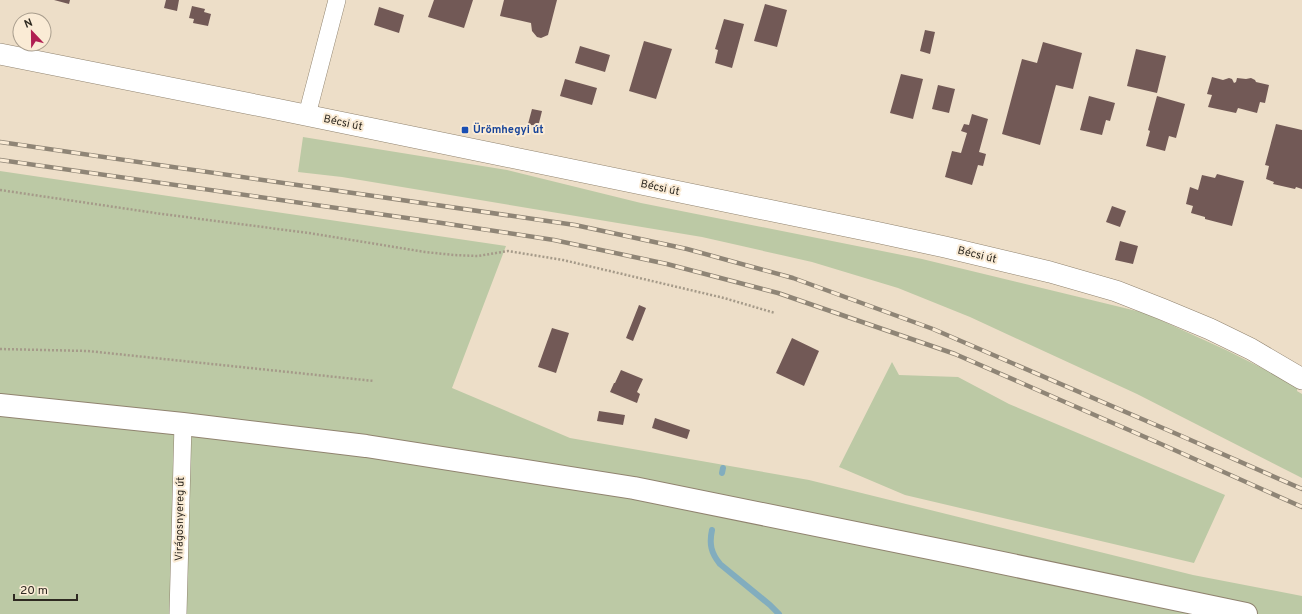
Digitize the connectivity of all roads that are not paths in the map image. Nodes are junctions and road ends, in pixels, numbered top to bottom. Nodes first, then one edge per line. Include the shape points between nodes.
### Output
1 (337, 0) edge
2 (0, 54) edge
3 (307, 115) junction
4 (1302, 379) edge
5 (0, 405) edge
6 (182, 424) junction
7 (178, 614) edge
8 (1246, 614) edge

1 - 3 street
2 - 3 street, Bécsi út
3 - 4 street, Bécsi út via 894,236 1050,272 1116,292 1169,312 1251,349
5 - 6 main road
6 - 7 street, Virágosnyereg út
6 - 8 main road via 366,446 634,488

